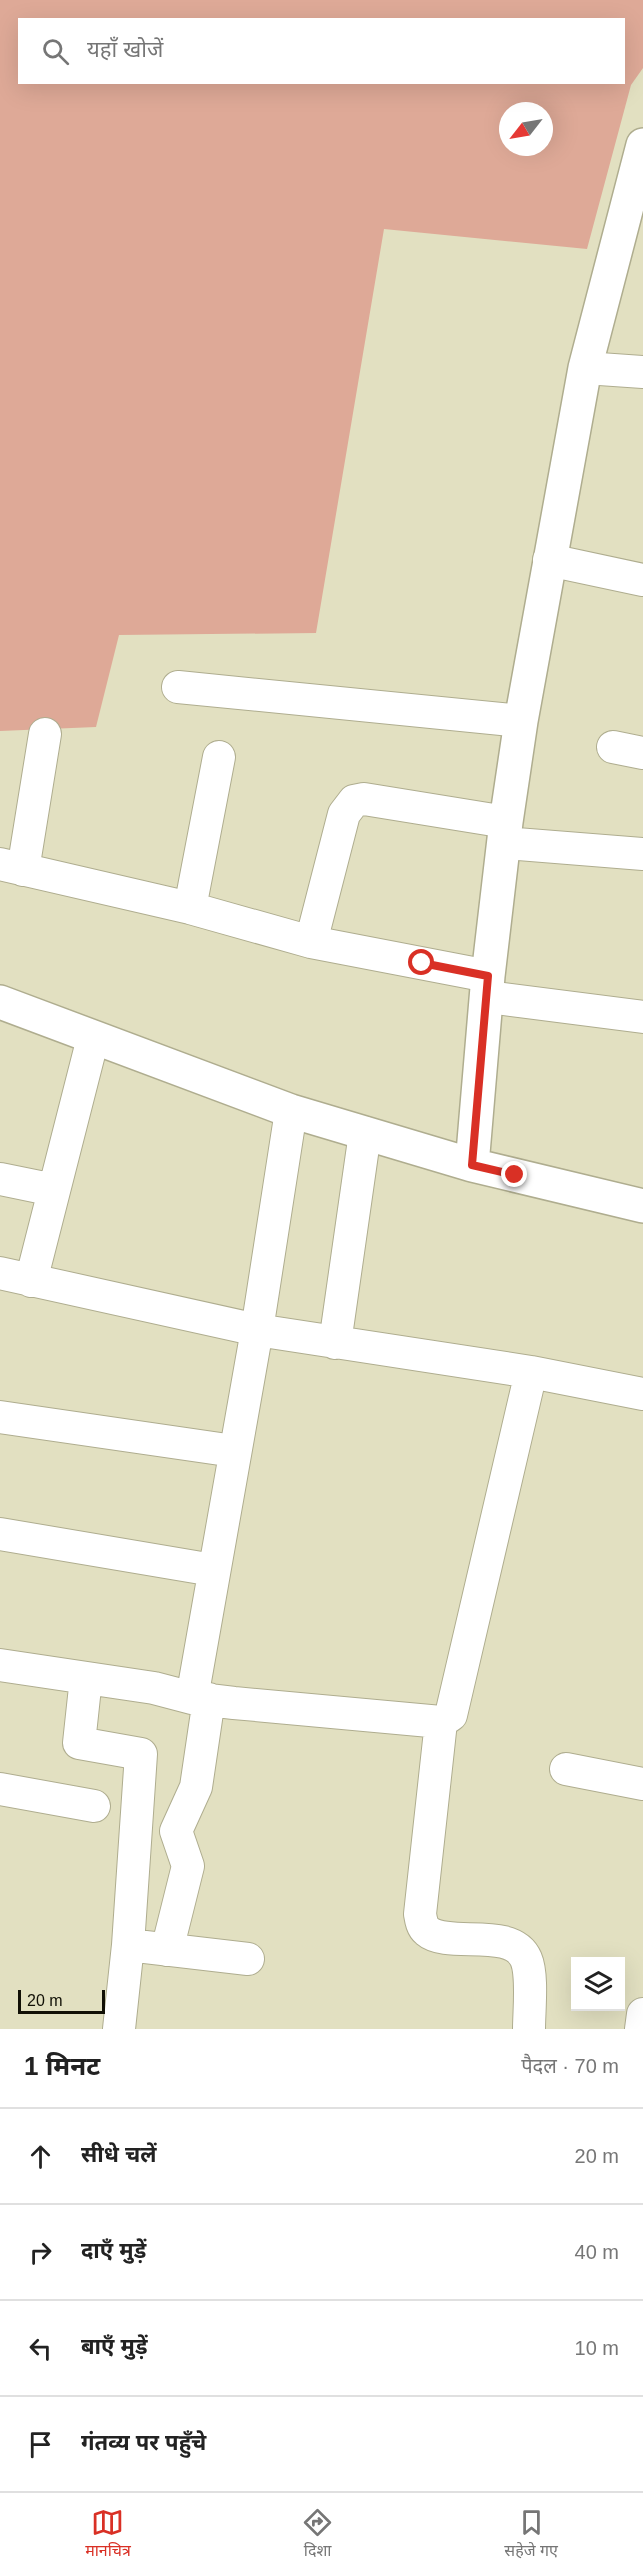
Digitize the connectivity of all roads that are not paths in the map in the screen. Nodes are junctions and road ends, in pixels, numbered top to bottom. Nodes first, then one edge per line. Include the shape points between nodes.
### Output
1 (643, 145) edge
2 (585, 368) junction
3 (643, 372) edge
4 (549, 560) junction
5 (643, 580) edge
6 (178, 687) dead end
7 (521, 721) junction
8 (45, 734) dead end
9 (219, 757) dead end
10 (505, 833) junction
11 (643, 854) edge
12 (12, 867) edge
13 (190, 908) junction
14 (310, 942) junction
15 (488, 986) junction
16 (0, 1002) edge
17 (643, 1017) edge
18 (93, 1038) junction
19 (291, 1111) junction
20 (365, 1133) junction
21 (472, 1165) junction
22 (0, 1179) edge
23 (54, 1190) junction
24 (643, 1206) edge
25 (0, 1273) edge
26 (31, 1281) junction
27 (257, 1330) junction
28 (335, 1343) junction
29 (531, 1372) junction
30 (643, 1394) edge
31 (0, 1417) edge
32 (234, 1451) junction
33 (0, 1534) edge
34 (213, 1570) junction
35 (0, 1665) edge
36 (86, 1678) junction
37 (200, 1698) junction
38 (441, 1722) junction
39 (566, 1769) dead end
40 (643, 1784) edge
41 (0, 1789) edge
42 (94, 1806) dead end
43 (128, 1945) junction
44 (167, 1950) junction
45 (248, 1959) dead end
46 (643, 2014) edge
47 (119, 2029) edge
48 (529, 2029) edge
49 (641, 2029) edge

1 - 2 street
2 - 3 street
2 - 4 street
4 - 5 street
4 - 7 street
6 - 7 street
7 - 10 street
8 - 12 street
9 - 13 street
10 - 11 street
10 - 14 street via 364,799 354,801 344,814
10 - 15 street
12 - 13 street
13 - 14 street
14 - 15 street
15 - 17 street
15 - 21 street
16 - 18 street
18 - 19 street
18 - 23 street
19 - 20 street
19 - 27 street
20 - 21 street
20 - 28 street
21 - 24 street
22 - 23 street
23 - 26 street
25 - 26 street
26 - 27 street
27 - 28 street
27 - 32 street
28 - 29 street
29 - 30 street
29 - 38 street via 450,1715
31 - 32 street
32 - 34 street
33 - 34 street
34 - 37 street
35 - 36 street
36 - 37 street
36 - 43 street via 80,1743 141,1754
37 - 38 street
37 - 44 street via 196,1787 176,1832 188,1866
38 - 48 street via 422,1924 428,1932 439,1935 507,1942 519,1948 528,1970
39 - 40 street
41 - 42 street
43 - 44 street
43 - 47 street
44 - 45 street
46 - 49 street

